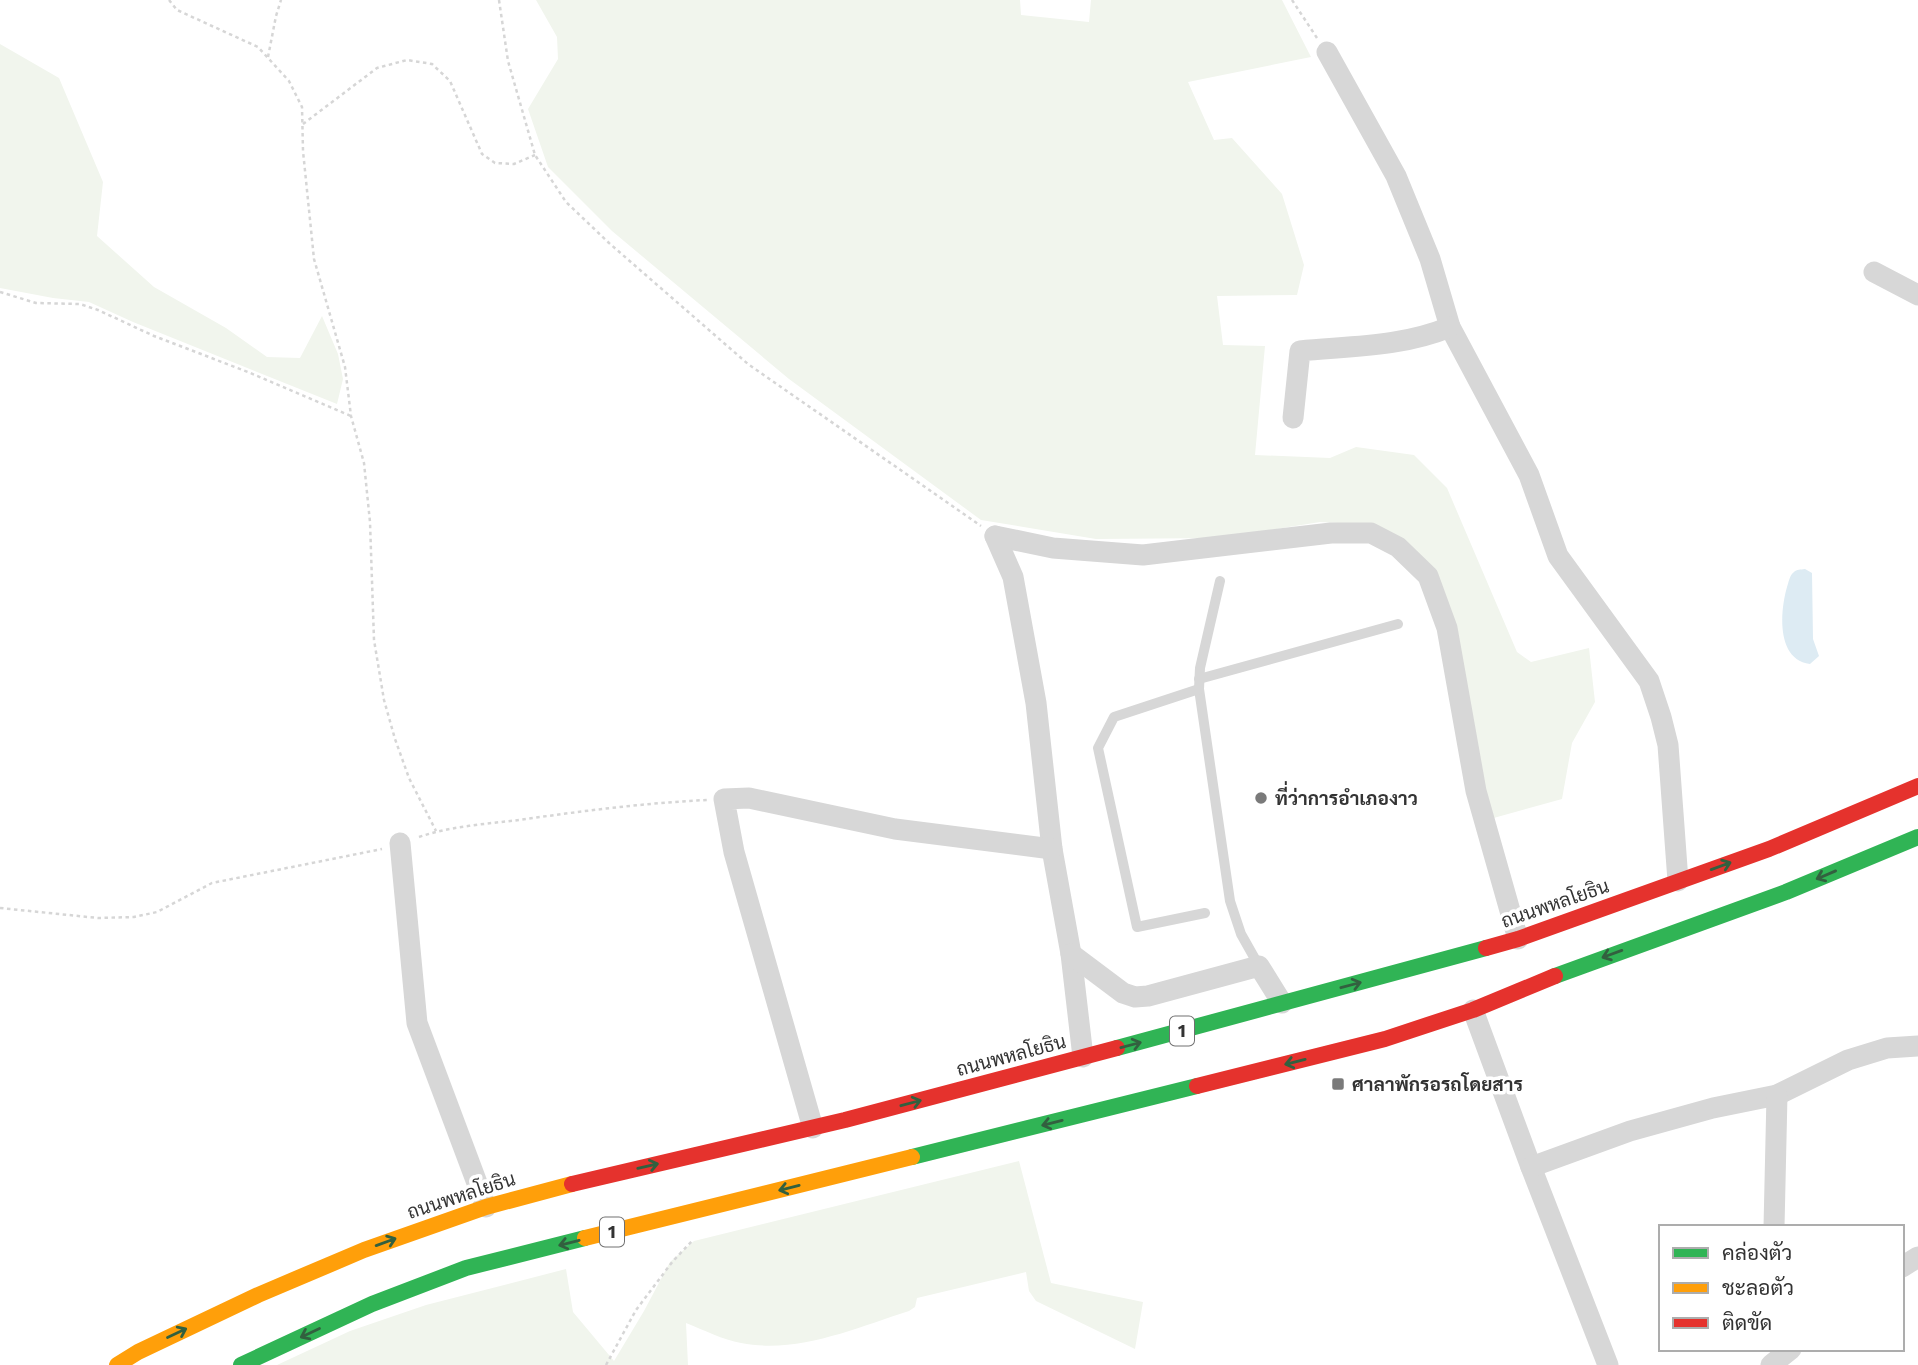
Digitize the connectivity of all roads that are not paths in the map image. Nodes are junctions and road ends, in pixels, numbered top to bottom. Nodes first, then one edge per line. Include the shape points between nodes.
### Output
1 (1327, 52) road end
2 (1874, 272) dead end
3 (1918, 295) edge
4 (1450, 327) junction
5 (1293, 418) dead end
6 (1220, 580) dead end
7 (1398, 624) dead end
8 (1199, 684) junction
9 (1917, 787) edge
10 (1918, 837) edge
11 (400, 842) road end
12 (1052, 849) junction
13 (1678, 881) junction
14 (1205, 913) dead end
15 (1518, 939) junction
16 (1071, 954) junction
17 (1259, 966) junction
18 (1282, 1003) junction
19 (1473, 1010) junction
20 (1918, 1046) edge
21 (1083, 1057) junction
22 (1777, 1095) junction
23 (813, 1128) junction
24 (1531, 1167) junction
25 (486, 1207) junction
26 (1774, 1225) edge
27 (1788, 1351) edge
28 (117, 1365) edge
29 (241, 1365) edge
30 (1608, 1365) edge
31 (1771, 1365) edge

1 - 4 street via 1396,176 1430,259
2 - 3 street
4 - 5 street via 1400,342 1300,351
4 - 13 street via 1530,475 1558,556 1649,681 1668,745
6 - 8 lane
7 - 8 lane
8 - 14 lane via 1114,717 1098,748 1137,927
8 - 17 lane via 1230,901
13 -> 9 highway, ถนนพหลโยธิน / 1 via 1769,849
10 -> 19 highway, 1
11 - 25 street via 417,1023
12 - 15 street via 1036,703 1013,577 995,536 1053,548 1143,555 1331,533 1371,533 1398,547 1427,576 1447,628 1476,791
12 - 16 street
12 - 23 street via 894,829 749,798 724,799 734,852
13 - 15 highway, ถนนพหลโยธิน / 1
18 -> 15 highway, ถนนพหลโยธิน / 1
16 - 17 street via 1135,997
16 - 21 street
17 - 18 street
21 -> 18 highway, ถนนพหลโยธิน / 1
19 - 24 street
19 -> 29 highway, 1 via 1385,1039 854,1165 466,1268 372,1304
20 - 22 street via 1887,1048 1848,1060
23 -> 21 highway, ถนนพหลโยธิน / 1 via 847,1127
22 - 24 street via 1630,1131
22 - 26 street
25 -> 23 highway, ถนนพหลโยธิน / 1
24 - 30 street
28 -> 25 highway, ถนนพหลโยธิน / 1 via 258,1295 364,1250
27 - 31 street

